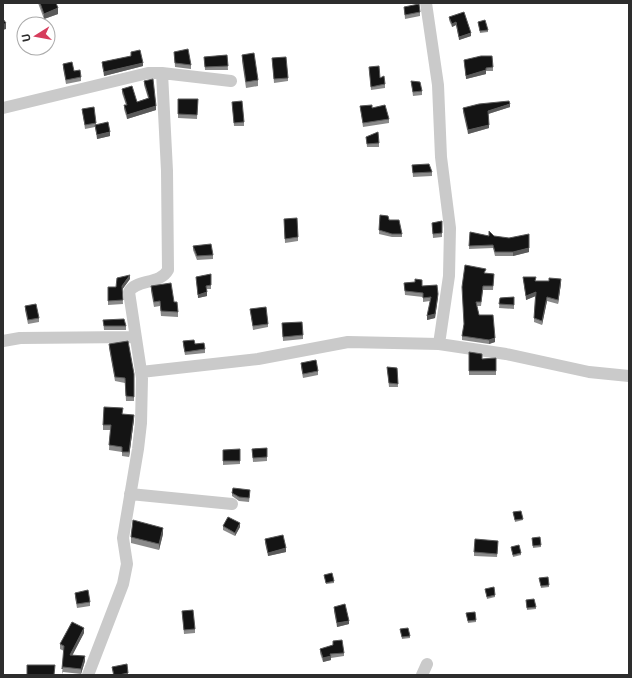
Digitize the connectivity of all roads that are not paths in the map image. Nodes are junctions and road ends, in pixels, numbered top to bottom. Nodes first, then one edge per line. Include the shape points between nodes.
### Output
1 (426, 3) edge
2 (162, 73) junction
3 (231, 81) dead end
4 (3, 108) edge
5 (134, 337) junction
6 (3, 341) edge
7 (439, 344) junction
8 (141, 372) junction
9 (629, 376) edge
10 (130, 494) junction
11 (232, 504) dead end
12 (88, 675) edge

1 - 7 street via 438,85 441,157 450,228 449,276
2 - 3 street
2 - 4 street via 127,77
2 - 5 street via 167,171 168,270 164,276 130,289
5 - 6 street via 20,338
5 - 8 street
7 - 8 street via 348,342 258,359
7 - 9 street via 506,354 589,372
8 - 10 street via 141,423
10 - 11 street
10 - 12 street via 123,538 128,559 126,572

